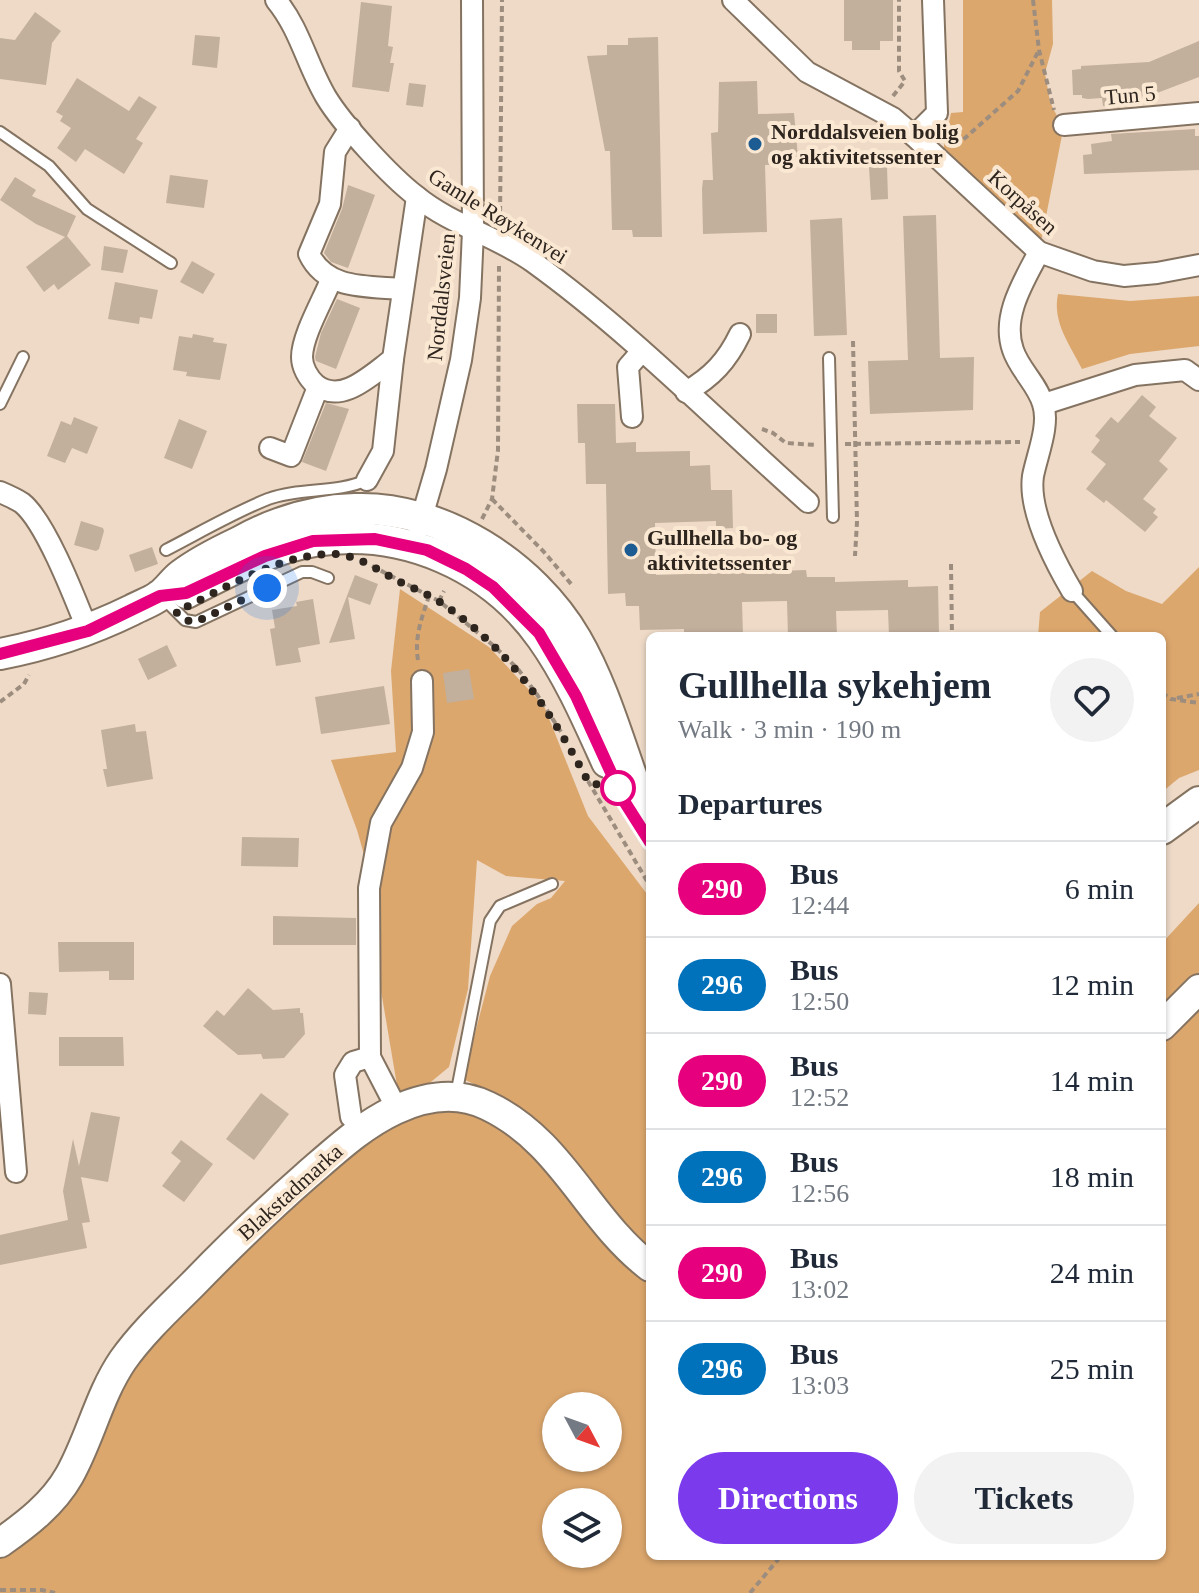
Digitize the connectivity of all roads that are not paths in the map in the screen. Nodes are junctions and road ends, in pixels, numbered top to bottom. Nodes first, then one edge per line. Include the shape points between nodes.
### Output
1 (276, 0) edge
2 (472, 0) edge
3 (733, 0) edge
4 (933, 0) edge
5 (1199, 113) edge
6 (1064, 125) road end
7 (350, 128) junction
8 (0, 132) edge
9 (914, 136) junction
10 (417, 197) junction
11 (473, 231) junction
12 (1039, 252) junction
13 (171, 263) dead end
14 (1199, 265) edge
15 (331, 280) junction
16 (402, 289) junction
17 (740, 334) dead end
18 (641, 352) junction
19 (23, 357) dead end
20 (829, 358) dead end
21 (393, 359) junction
22 (1199, 380) edge
23 (318, 387) junction
24 (686, 392) junction
25 (0, 404) edge
26 (1044, 404) junction
27 (632, 417) dead end
28 (270, 448) dead end
29 (367, 480) joint
30 (0, 492) edge
31 (808, 502) joint
32 (417, 533) junction
33 (166, 550) dead end
34 (328, 578) dead end
35 (1072, 591) joint
36 (160, 596) junction
37 (88, 631) junction
38 (1108, 632) edge
39 (0, 654) edge
40 (422, 681) road end
41 (1199, 802) edge
42 (646, 814) edge
43 (1166, 826) edge
44 (646, 836) edge
45 (552, 884) dead end
46 (0, 984) edge
47 (1199, 989) edge
48 (1166, 1022) edge
49 (370, 1057) junction
50 (456, 1095) junction
51 (397, 1109) junction
52 (351, 1117) dead end
53 (16, 1172) dead end
54 (646, 1263) edge
55 (0, 1543) edge

1 - 7 street, Gamle Røykenvei via 290,17 326,96
2 - 11 street, Norddalsveien
3 - 9 street, Korpåsen via 807,72 893,118
4 - 9 street via 937,113
5 - 6 street, Tun 5
7 - 10 street, Gamle Røykenvei
7 - 15 street via 335,152 330,204 309,254
8 - 13 lane via 49,166 87,209
9 - 12 street, Korpåsen
10 - 11 street, Gamle Røykenvei
10 - 16 street
11 - 18 street, Gamle Røykenvei via 531,260
11 - 32 street, Norddalsveien via 461,360
12 - 14 street, Korpåsen via 1124,276
12 - 26 street via 1016,297 1012,349
15 - 16 street
15 - 23 street via 302,357 307,377
16 - 21 street
17 - 24 street via 717,370
18 - 24 street, Gamle Røykenvei
18 - 27 street via 628,367
19 - 25 lane
20 - 31 lane via 833,517
21 - 23 street via 356,387 335,392
21 - 29 street via 383,451
22 - 26 street via 1185,370 1135,375
23 - 28 street via 291,456
24 - 31 street, Gamle Røykenvei
26 - 35 street via 1032,481 1039,519
29 - 33 lane via 348,488 269,499
30 - 37 street via 23,504 36,520
32 - 36 main road via 358,509 321,512 251,535 180,575
32 - 42 main road via 451,530 489,551 528,580 559,613 593,673
32 - 44 main road via 511,602 539,633
34 - 36 lane via 302,572 196,622 185,620
35 - 38 lane
36 - 37 main road
37 - 39 main road
40 - 49 street via 423,732 412,768 381,823 369,888
41 - 43 main road
45 - 50 lane via 500,906 490,921
46 - 53 street
47 - 48 main road
49 - 51 street
49 - 52 street via 353,1062 345,1075
50 - 51 main road, Blakstadmarka
50 - 54 main road via 485,1104 530,1132
51 - 55 main road, Blakstadmarka via 340,1145 251,1225 142,1337 117,1371 53,1499

